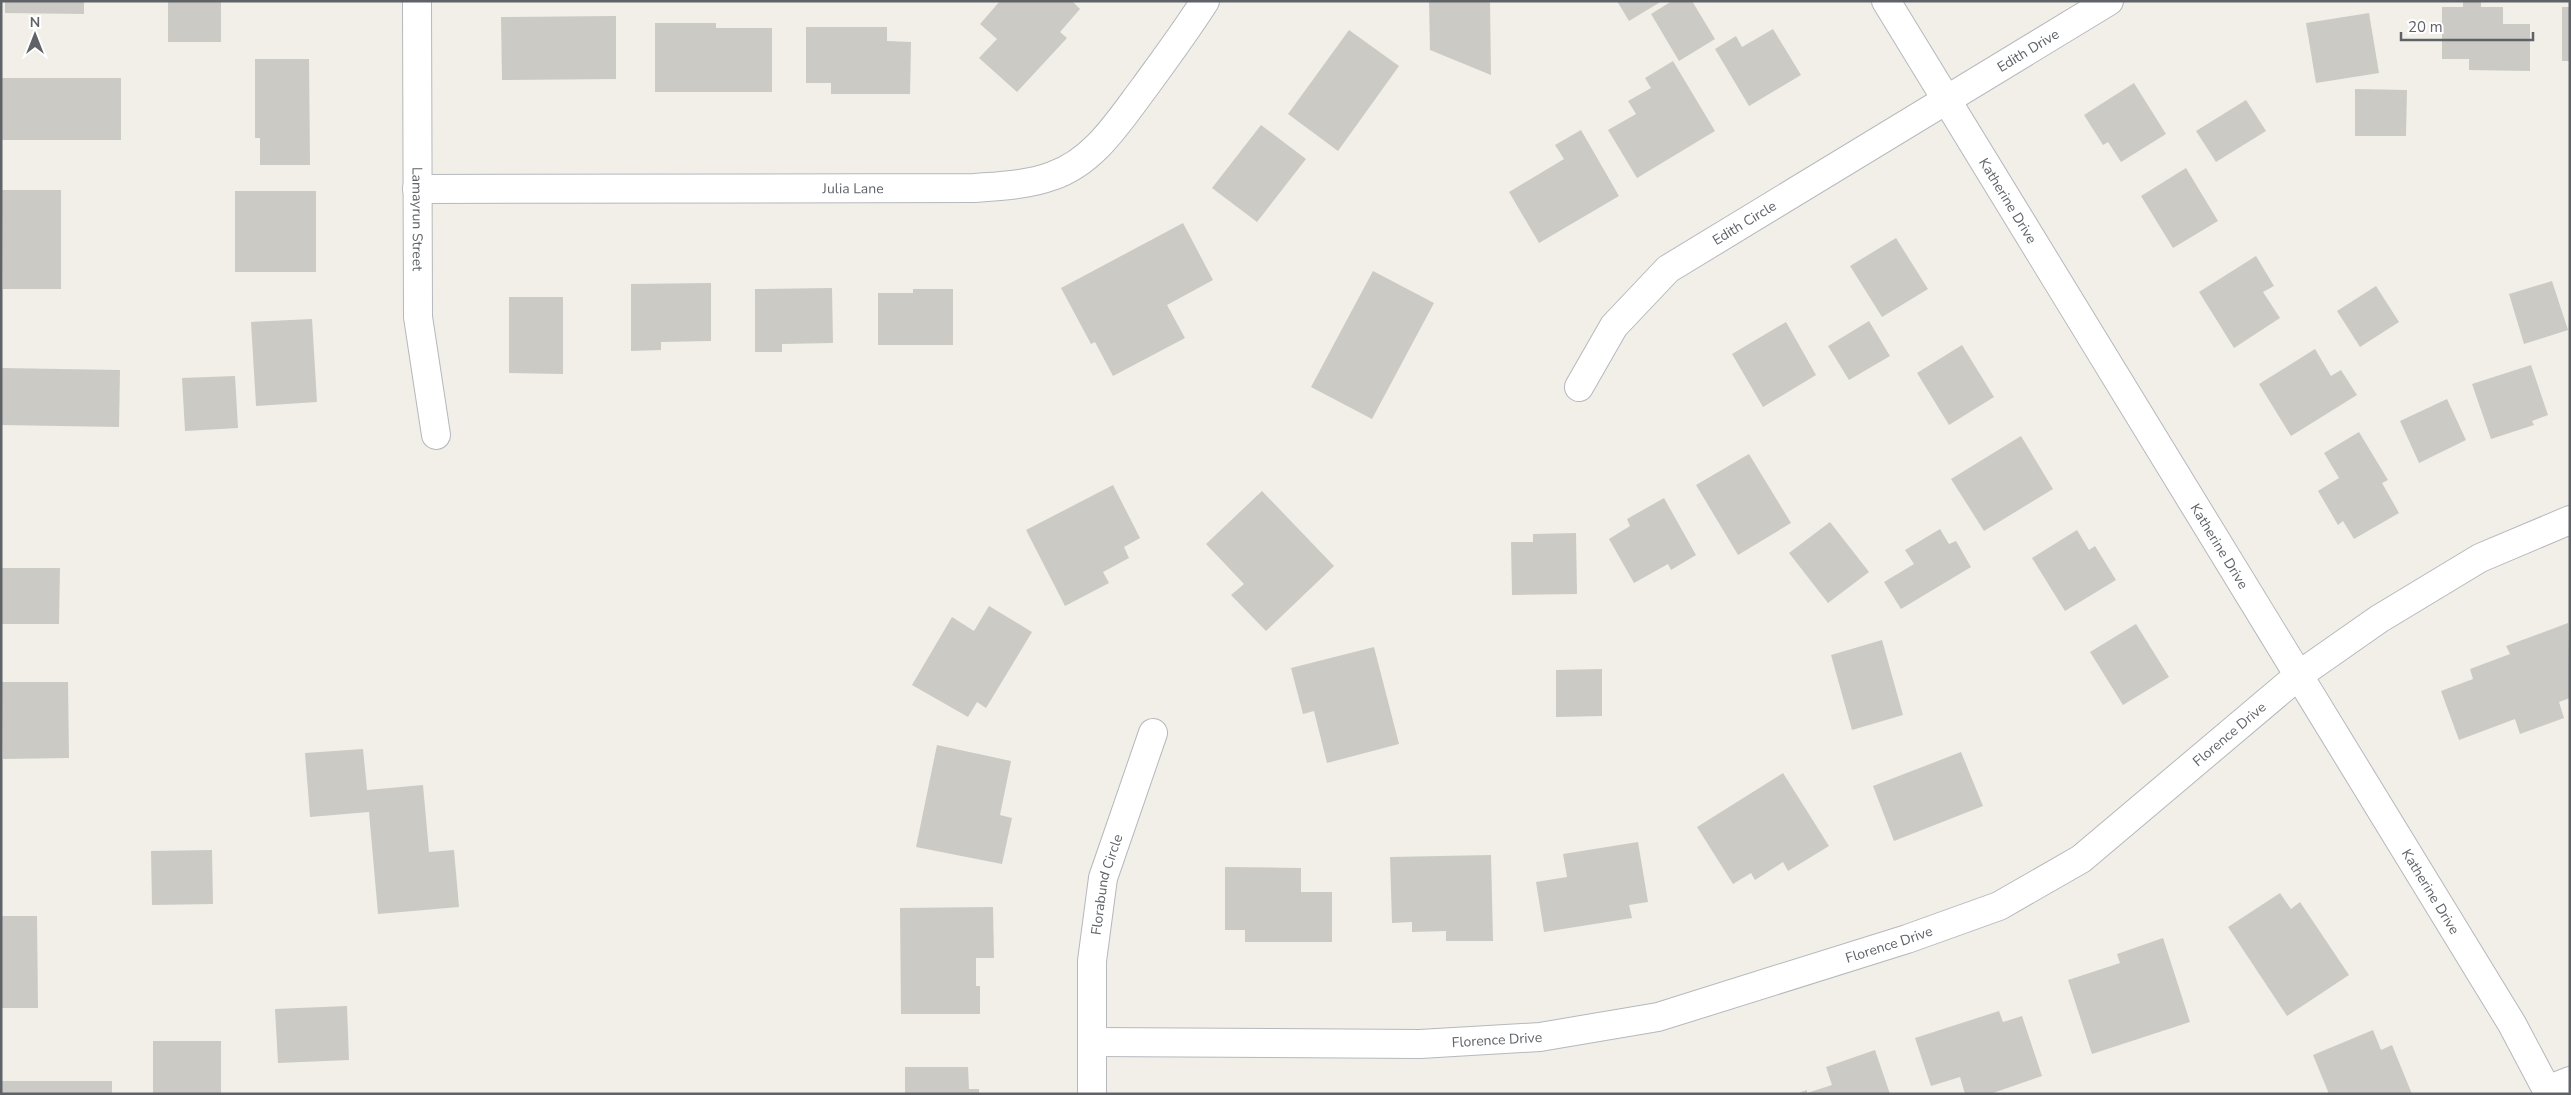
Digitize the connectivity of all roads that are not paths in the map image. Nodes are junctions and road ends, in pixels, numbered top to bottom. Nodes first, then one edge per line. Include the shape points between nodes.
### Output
1 (417, 1) edge
2 (1205, 1) edge
3 (1886, 1) edge
4 (2109, 1) edge
5 (1948, 101) junction
6 (417, 189) junction
7 (1579, 387) dead end
8 (436, 435) dead end
9 (2570, 520) edge
10 (2299, 675) junction
11 (1153, 733) dead end
12 (1092, 1042) junction
13 (2555, 1088) edge
14 (1092, 1094) edge

1 - 6 street, Lamayrun Street
2 - 6 street, Julia Lane via 1107,137 1083,160 1053,176 974,188
3 - 5 street, Katherine Drive
4 - 5 street, Edith Drive
5 - 7 street, Edith Circle via 1668,269 1614,326
5 - 10 street, Katherine Drive
6 - 8 street, Lamayrun Street via 418,317
9 - 10 street, Florence Drive via 2480,558 2380,619
10 - 12 street, Florence Drive via 2081,859 1999,906 1907,939 1658,1017 1540,1037 1420,1044
10 - 13 street, Katherine Drive via 2512,1024
11 - 12 street, Florabund Circle via 1103,878 1092,960
12 - 14 street, Florabund Circle

